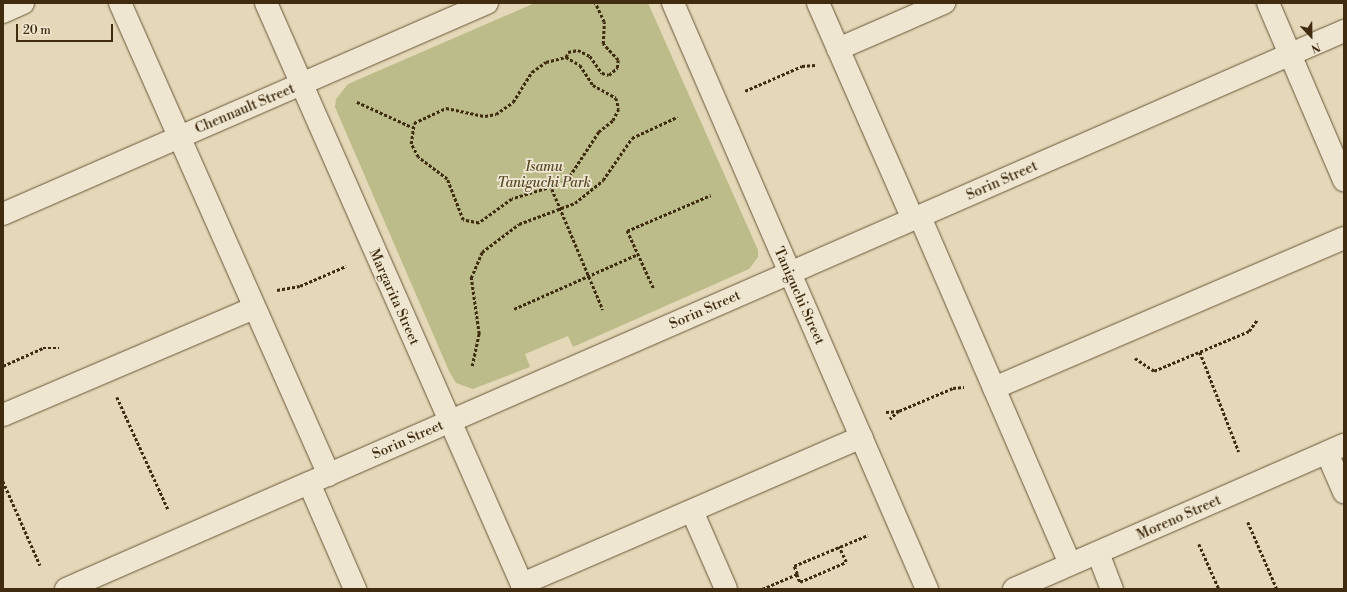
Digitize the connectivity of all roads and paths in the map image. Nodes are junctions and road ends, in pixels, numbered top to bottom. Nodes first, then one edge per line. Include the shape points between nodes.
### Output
1 (24, 3) edge
2 (120, 3) edge
3 (266, 3) edge
4 (487, 3) edge
5 (595, 3) edge
6 (673, 3) edge
7 (818, 3) edge
8 (944, 3) edge
9 (1268, 3) edge
10 (3, 12) edge
11 (1344, 31) edge
12 (840, 52) junction
13 (1290, 54) junction
14 (566, 57) junction
15 (301, 85) junction
16 (745, 91) dead end
17 (357, 102) dead end
18 (677, 117) dead end
19 (412, 126) junction
20 (181, 137) junction
21 (1344, 180) edge
22 (552, 189) junction
23 (711, 195) dead end
24 (561, 211) junction
25 (3, 214) edge
26 (917, 218) junction
27 (1344, 238) edge
28 (638, 254) junction
29 (346, 266) dead end
30 (790, 274) junction
31 (589, 277) junction
32 (653, 288) dead end
33 (253, 305) junction
34 (514, 309) dead end
35 (603, 310) dead end
36 (1257, 320) dead end
37 (59, 348) dead end
38 (1200, 352) junction
39 (1128, 353) dead end
40 (3, 366) edge
41 (472, 366) dead end
42 (101, 373) junction
43 (971, 384) dead end
44 (994, 388) junction
45 (899, 411) junction
46 (886, 412) dead end
47 (3, 415) edge
48 (890, 419) dead end
49 (449, 421) junction
50 (862, 437) junction
51 (1335, 449) edge
52 (1239, 452) dead end
53 (329, 475) junction
54 (3, 481) edge
55 (309, 483) junction
56 (1344, 492) edge
57 (168, 509) dead end
58 (692, 511) junction
59 (1248, 522) dead end
60 (868, 534) dead end
61 (1199, 544) dead end
62 (839, 547) junction
63 (1098, 553) junction
64 (1070, 564) junction
65 (40, 565) dead end
66 (797, 574) junction
67 (523, 586) edge
68 (66, 589) edge
69 (355, 589) edge
70 (726, 589) edge
71 (762, 589) edge
72 (927, 589) edge
73 (1014, 589) edge
74 (1112, 589) edge
75 (1219, 589) edge
76 (1277, 589) edge

1 - 10 street
2 - 20 street
3 - 15 street, Margarita Street
4 - 15 street, Chennault Street
5 - 14 path via 604,22 604,44 618,60 617,68 609,75 602,73 590,56 578,50 568,52
6 - 30 street, Taniguchi Street
7 - 12 street
8 - 12 street
9 - 13 street
11 - 13 street, Sorin Street
12 - 16 path via 809,68 802,66
12 - 26 street
13 - 21 street
13 - 26 street, Sorin Street
14 - 19 path via 546,62 532,72 513,102 496,114 485,116 446,108 420,118
14 - 22 path via 580,65 593,85 613,94 618,109 613,121 591,142 569,178
15 - 20 street, Chennault Street
15 - 49 street, Margarita Street
17 - 19 path
18 - 24 path via 632,138 603,180
19 - 22 path via 411,144 418,157 448,179 463,220 471,224 479,223 512,199
20 - 25 street, Chennault Street
20 - 33 street
22 - 24 path
23 - 28 path via 628,231
24 - 31 path
24 - 41 path via 500,235 475,265 470,291 478,334 478,351
26 - 30 street, Sorin Street
26 - 44 street
27 - 44 street
28 - 31 path
28 - 32 path
29 - 33 path
30 - 49 street, Sorin Street
30 - 50 street, Taniguchi Street
31 - 34 path
31 - 35 path
33 - 42 street
33 - 53 street
36 - 38 path via 1249,331
37 - 40 path via 43,348
38 - 39 path via 1154,372
38 - 52 path
42 - 47 street
42 - 57 path via 112,398 119,397
43 - 45 path via 953,388
44 - 64 street
45 - 46 path
45 - 48 path
49 - 53 street, Sorin Street
49 - 67 street, Margarita Street
50 - 58 street
50 - 72 street, Taniguchi Street
51 - 56 street
51 - 63 street, Moreno Street
53 - 55 street, Sorin Street
54 - 65 path
55 - 68 street, Sorin Street
55 - 69 street
58 - 67 street
58 - 70 street
59 - 76 path
60 - 62 path
61 - 75 path
62 - 66 path via 794,566
62 - 66 path via 846,562 800,582
63 - 64 street, Moreno Street
63 - 74 street
64 - 73 street, Moreno Street
66 - 71 path

